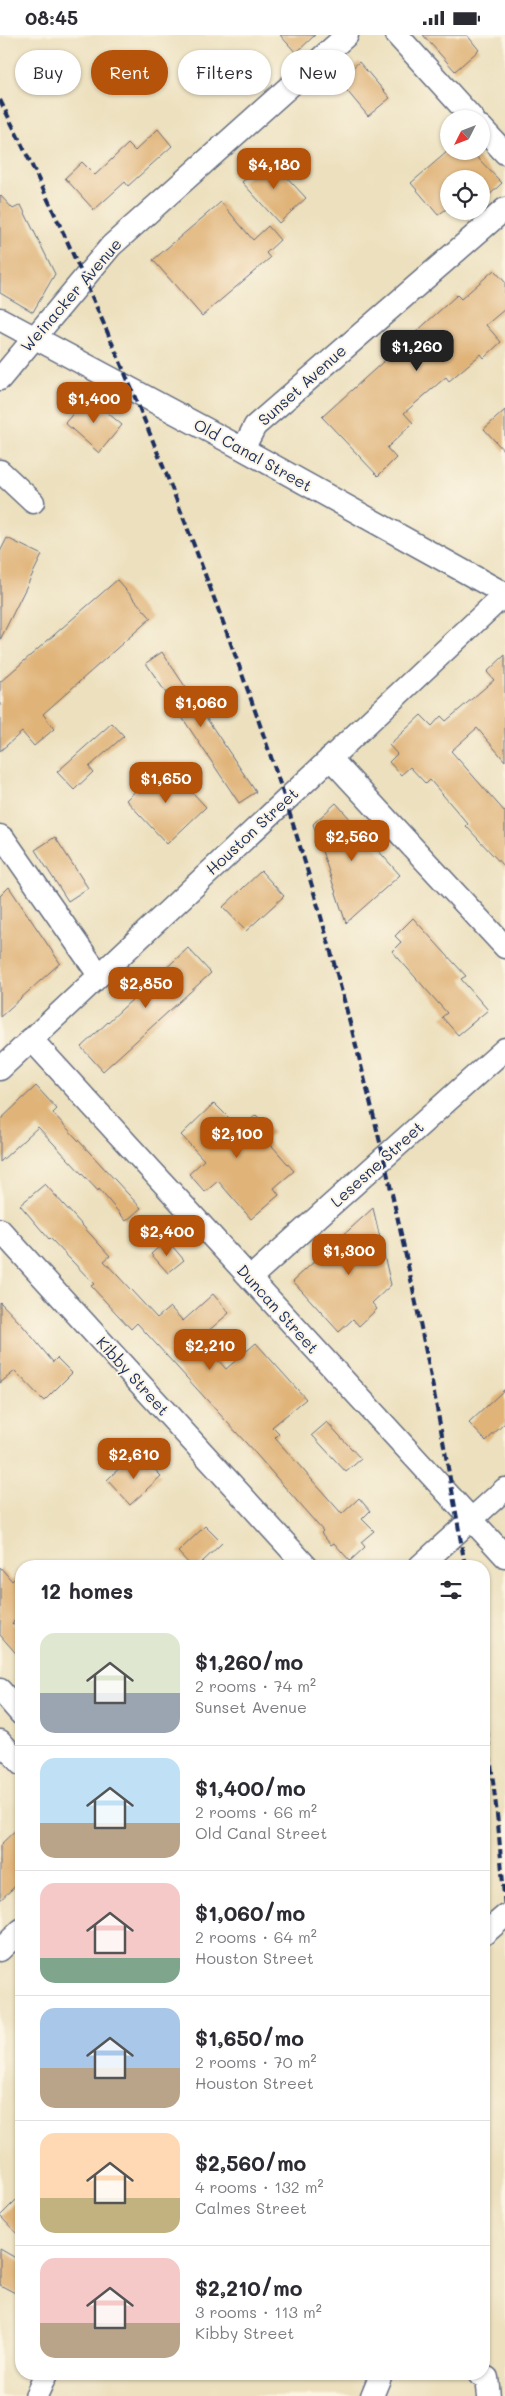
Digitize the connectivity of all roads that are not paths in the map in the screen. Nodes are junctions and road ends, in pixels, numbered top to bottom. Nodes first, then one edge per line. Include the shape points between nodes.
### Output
1 (347, 35) edge
2 (397, 35) edge
3 (466, 110) edge
4 (490, 137) edge
5 (505, 153) edge
6 (505, 209) edge
7 (0, 319) edge
8 (35, 337) junction
9 (0, 379) edge
10 (243, 449) junction
11 (0, 471) edge
12 (33, 502) dead end
13 (505, 594) edge
14 (330, 757) junction
15 (0, 836) edge
16 (505, 947) edge
17 (99, 975) junction
18 (31, 1039) junction
19 (505, 1049) edge
20 (0, 1069) edge
21 (0, 1230) edge
22 (250, 1278) junction
23 (505, 1489) edge
24 (472, 1519) junction
25 (505, 1555) edge
26 (301, 1560) edge
27 (427, 1560) edge
28 (0, 1690) edge
29 (15, 1707) edge
30 (0, 1741) edge
31 (15, 1757) edge
32 (505, 1916) edge
33 (490, 1930) edge
34 (15, 1936) edge
35 (0, 1950) edge
36 (43, 2380) edge
37 (379, 2380) edge
38 (487, 2380) edge
39 (36, 2396) edge
40 (372, 2396) edge
41 (489, 2396) edge

1 - 8 street, Weinacker Avenue via 112,246
2 - 3 street
4 - 5 street
6 - 10 street, Sunset Avenue via 255,426
7 - 8 street, Old Canal Street
8 - 9 street, Weinacker Avenue
8 - 10 street, Old Canal Street
10 - 13 street, Old Canal Street
11 - 12 street
13 - 14 street, Houston Street
14 - 16 street
14 - 17 street, Houston Street
15 - 17 street
17 - 18 street, Houston Street
18 - 20 street, Houston Street
18 - 22 street, Duncan Street
19 - 22 street, Lesesne Street
21 - 26 street, Kibby Street
22 - 24 street, Duncan Street
23 - 24 street
24 - 25 street, Duncan Street
24 - 27 street
28 - 29 street
30 - 31 street
32 - 33 street
34 - 35 street
36 - 39 street
37 - 40 street
38 - 41 street

